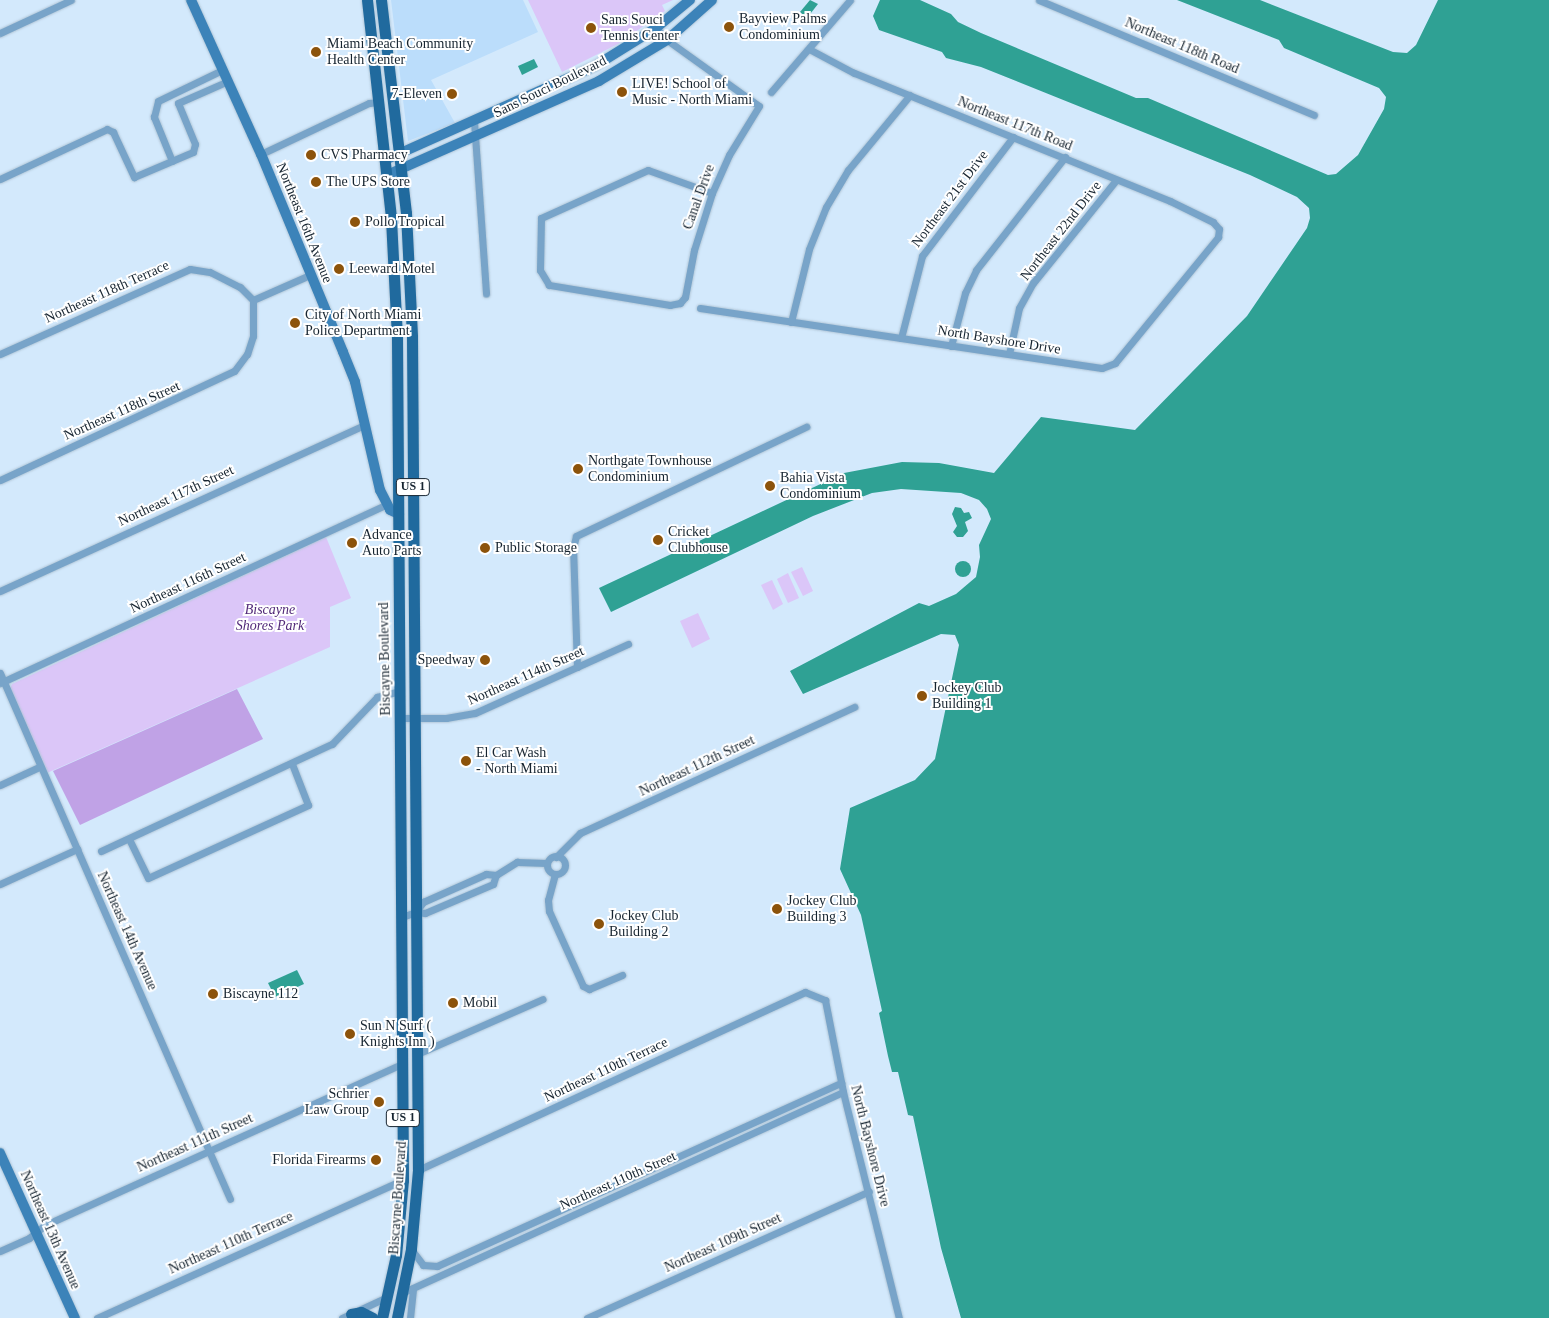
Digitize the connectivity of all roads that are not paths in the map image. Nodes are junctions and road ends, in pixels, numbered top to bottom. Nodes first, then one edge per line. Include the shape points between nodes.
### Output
1 (71, 0) edge
2 (191, 0) edge
3 (367, 0) edge
4 (381, 0) edge
5 (690, 0) edge
6 (712, 0) edge
7 (850, 0) edge
8 (1040, 0) edge
9 (385, 28) junction
10 (656, 28) junction
11 (0, 33) edge
12 (666, 40) junction
13 (809, 48) junction
14 (222, 70) junction
15 (228, 81) junction
16 (183, 88) junction
17 (771, 92) dead end
18 (910, 96) junction
19 (188, 99) junction
20 (379, 102) junction
21 (1314, 115) dead end
22 (474, 122) junction
23 (477, 137) junction
24 (1012, 137) junction
25 (261, 154) junction
26 (400, 155) junction
27 (1065, 157) junction
28 (385, 160) junction
29 (172, 161) junction
30 (402, 171) junction
31 (387, 175) junction
32 (0, 179) edge
33 (1116, 180) junction
34 (712, 193) junction
35 (1213, 222) joint
36 (310, 275) junction
37 (486, 294) dead end
38 (253, 300) junction
39 (700, 308) dead end
40 (791, 322) junction
41 (901, 338) junction
42 (951, 346) junction
43 (0, 354) edge
44 (1009, 354) junction
45 (364, 425) junction
46 (806, 427) dead end
47 (0, 480) edge
48 (386, 504) junction
49 (399, 514) junction
50 (414, 532) junction
51 (0, 591) edge
52 (628, 644) dead end
53 (577, 667) junction
54 (0, 674) edge
55 (2, 682) edge
56 (400, 691) junction
57 (854, 707) dead end
58 (401, 718) junction
59 (415, 718) junction
60 (292, 764) junction
61 (39, 767) junction
62 (0, 785) edge
63 (129, 839) junction
64 (76, 849) junction
65 (101, 851) dead end
66 (556, 857) junction
67 (547, 863) junction
68 (554, 874) junction
69 (496, 875) junction
70 (470, 881) junction
71 (0, 884) edge
72 (474, 892) junction
73 (416, 912) junction
74 (402, 917) junction
75 (622, 974) dead end
76 (805, 992) joint
77 (544, 999) dead end
78 (417, 1054) junction
79 (403, 1063) junction
80 (841, 1082) junction
81 (843, 1092) junction
82 (208, 1150) junction
83 (0, 1153) edge
84 (418, 1170) junction
85 (403, 1180) junction
86 (869, 1191) junction
87 (230, 1199) dead end
88 (36, 1232) junction
89 (411, 1249) junction
90 (0, 1251) edge
91 (408, 1290) junction
92 (387, 1297) junction
93 (346, 1316) edge
94 (74, 1318) edge
95 (97, 1318) edge
96 (373, 1318) edge
97 (382, 1318) edge
98 (397, 1318) edge
99 (410, 1318) edge
100 (587, 1318) edge
101 (899, 1318) edge

1 - 11 street
2 - 14 street, Northeast 16th Avenue
3 - 9 main road
3 - 20 main road, Biscayne Boulevard / US 1
4 - 9 main road, Biscayne Boulevard / US 1
5 - 10 street, Sans Souci Boulevard
6 - 12 street, Sans Souci Boulevard
7 - 13 street
8 - 21 street, Northeast 118th Road
9 - 26 main road, Biscayne Boulevard / US 1
10 - 12 street
10 - 22 street, Sans Souci Boulevard via 595,66
12 - 23 street, Sans Souci Boulevard via 599,81
12 - 34 street, Canal Drive via 759,106 729,155
13 - 17 street
13 - 18 street, Northeast 117th Road via 854,73
14 - 15 street, Northeast 16th Avenue
14 - 16 street
15 - 19 street
15 - 25 street, Northeast 16th Avenue
16 - 19 street
16 - 29 street via 162,97 154,112
18 - 24 street, Northeast 117th Road
18 - 40 street via 848,170 826,207 809,249
19 - 29 street via 178,103 195,148
20 - 25 street via 369,103
20 - 28 main road, Biscayne Boulevard / US 1
22 - 23 street
22 - 26 street, Sans Souci Boulevard
23 - 30 street, Sans Souci Boulevard
23 - 37 street
24 - 27 street, Northeast 117th Road
24 - 41 street, Northeast 21st Drive via 922,256
25 - 36 street, Northeast 16th Avenue
26 - 28 street, Sans Souci Boulevard
26 - 30 main road, Biscayne Boulevard / US 1
27 - 33 street, Northeast 117th Road
27 - 42 street via 976,270 965,293
28 - 31 main road, Biscayne Boulevard / US 1
29 - 32 street via 134,177 113,132 108,129
30 - 31 street, Sans Souci Boulevard
30 - 50 main road, Biscayne Boulevard / US 1 via 412,337
31 - 49 main road, Biscayne Boulevard / US 1 via 397,310
33 - 35 street, Northeast 117th Road
33 - 44 street, Northeast 22nd Drive via 1033,283 1019,308
34 - 34 street, Canal Drive via 648,170 541,218 540,270 549,285 670,305 680,303 685,297 694,250
35 - 44 street, North Bayshore Drive via 1218,229 1218,238 1115,363 1102,368
36 - 38 street
36 - 45 street, Northeast 16th Avenue via 352,376
38 - 43 street, Northeast 118th Terrace via 243,288 210,272 190,269
38 - 47 street, Northeast 118th Street via 253,336 247,354 234,371 215,383
39 - 40 street, North Bayshore Drive
40 - 41 street, North Bayshore Drive
41 - 42 street, North Bayshore Drive
42 - 44 street, North Bayshore Drive
45 - 48 street, Northeast 16th Avenue
45 - 51 street, Northeast 117th Street
46 - 53 street via 576,536 573,548
48 - 49 street
48 - 55 street, Northeast 116th Street
49 - 50 main road
49 - 56 main road, Biscayne Boulevard / US 1
50 - 59 main road, Biscayne Boulevard / US 1
52 - 53 street, Northeast 114th Street
53 - 59 street, Northeast 114th Street via 475,713
54 - 55 street, Northeast 14th Avenue
55 - 61 street, Northeast 14th Avenue
56 - 58 main road, Biscayne Boulevard / US 1
56 - 60 street via 376,696 332,744
57 - 66 street, Northeast 112th Street via 580,833
58 - 59 street, Northeast 114th Street
58 - 74 main road, Biscayne Boulevard / US 1
59 - 73 main road, Biscayne Boulevard / US 1
60 - 63 street
60 - 63 street via 308,805 148,878
61 - 62 street
61 - 64 street, Northeast 14th Avenue
63 - 65 street
64 - 71 street
64 - 82 street, Northeast 14th Avenue
66 - 67 street
66 - 68 street via 564,861 565,866
67 - 68 street
67 - 69 street via 517,862
68 - 75 street via 548,900 553,920 586,988
69 - 70 street via 486,874
69 - 72 street via 493,884
70 - 72 street
70 - 73 street via 423,902
72 - 73 street via 425,913
73 - 74 street
73 - 78 main road, Biscayne Boulevard / US 1
74 - 79 main road, Biscayne Boulevard / US 1
76 - 80 street, North Bayshore Drive via 825,1000
76 - 84 street, Northeast 110th Terrace
77 - 78 street
78 - 84 main road, Biscayne Boulevard / US 1
79 - 82 street, Northeast 111th Street
79 - 85 main road, Biscayne Boulevard / US 1
80 - 81 street, North Bayshore Drive
80 - 89 street, Northeast 110th Street via 437,1266 423,1265
81 - 86 street, North Bayshore Drive
81 - 91 street, Northeast 110th Street
82 - 87 street, Northeast 14th Avenue
82 - 88 street, Northeast 111th Street
83 - 88 street, Northeast 13th Avenue
84 - 89 main road, Biscayne Boulevard / US 1
85 - 92 main road, Biscayne Boulevard / US 1 via 398,1240
85 - 95 street, Northeast 110th Terrace
86 - 100 street, Northeast 109th Street
86 - 101 street, North Bayshore Drive
88 - 90 street, Northeast 111th Street
88 - 94 street, Northeast 13th Avenue
89 - 91 main road, Biscayne Boulevard / US 1
91 - 98 main road, Biscayne Boulevard / US 1
91 - 99 street
92 - 93 street
92 - 97 main road, Biscayne Boulevard / US 1
93 - 96 main road via 361,1312

